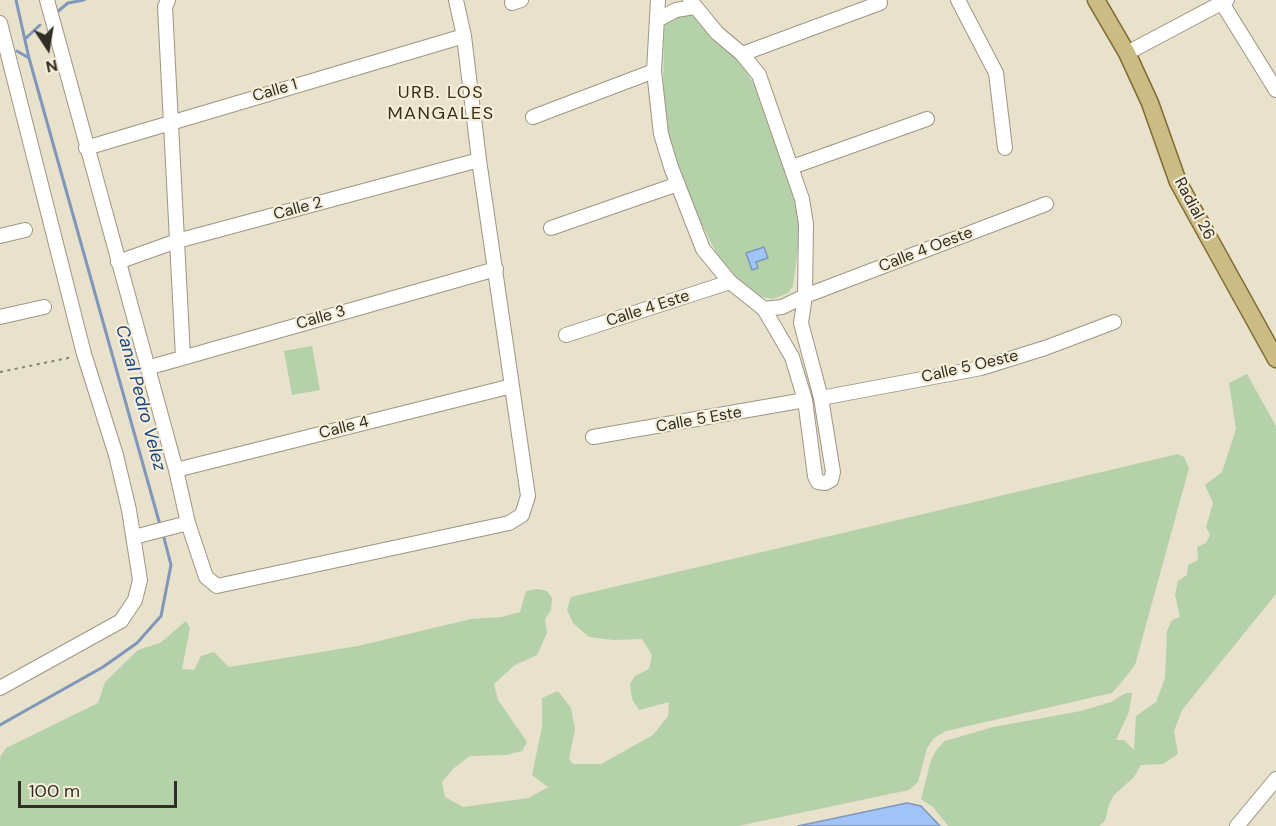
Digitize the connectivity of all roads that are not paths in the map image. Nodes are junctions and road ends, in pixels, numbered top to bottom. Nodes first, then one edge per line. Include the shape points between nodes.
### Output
1 (47, 0) edge
2 (168, 0) edge
3 (456, 0) edge
4 (658, 0) edge
5 (958, 0) edge
6 (1096, 0) edge
7 (1225, 1) edge
8 (692, 3) edge
9 (880, 3) dead end
10 (659, 19) junction
11 (0, 24) edge
12 (464, 36) junction
13 (1127, 53) junction
14 (742, 54) junction
15 (654, 71) junction
16 (1275, 88) edge
17 (533, 117) dead end
18 (927, 119) dead end
19 (171, 122) junction
20 (86, 148) junction
21 (1005, 148) dead end
22 (479, 160) junction
23 (792, 167) junction
24 (678, 184) junction
25 (1046, 204) dead end
26 (551, 228) dead end
27 (25, 230) dead end
28 (0, 236) edge
29 (177, 241) junction
30 (118, 262) junction
31 (496, 269) junction
32 (730, 282) junction
33 (805, 296) junction
34 (44, 307) dead end
35 (764, 309) junction
36 (0, 317) edge
37 (1114, 322) dead end
38 (801, 323) junction
39 (778, 330) junction
40 (567, 336) dead end
41 (183, 357) junction
42 (1276, 359) edge
43 (147, 368) junction
44 (512, 386) junction
45 (821, 398) junction
46 (804, 400) junction
47 (593, 437) dead end
48 (176, 470) junction
49 (188, 523) junction
50 (139, 536) junction
51 (0, 688) edge
52 (1276, 779) edge
53 (1237, 826) edge

1 - 20 street
2 - 19 street via 165,7
3 - 12 street
4 - 10 street
5 - 21 street via 996,73
6 - 13 main road, Radial 26
7 - 13 street
7 - 16 street
8 - 10 street
8 - 14 street via 717,33
9 - 14 street
10 - 15 street
11 - 50 street via 84,354
12 - 19 street, Calle 1
12 - 22 street
13 - 42 main road, Radial 26 via 1150,103 1178,182
14 - 23 street via 767,93
15 - 17 street
15 - 24 street via 661,134
18 - 23 street
19 - 20 street, Calle 1
19 - 29 street
20 - 30 street
22 - 29 street, Calle 2
22 - 31 street
23 - 33 street via 806,224
24 - 26 street
24 - 32 street via 703,249
25 - 33 street, Calle 4 Oeste
27 - 28 street
29 - 30 street, Calle 2
29 - 41 street
30 - 43 street
31 - 41 street, Calle 3
31 - 44 street
32 - 35 street
32 - 40 street, Calle 4 Este
33 - 35 street, Calle 4 Oeste via 782,307
33 - 38 street
34 - 36 street
35 - 39 street
37 - 45 street, Calle 5 Oeste via 981,368
38 - 39 street
38 - 45 street
39 - 46 street via 792,357
41 - 43 street, Calle 3
43 - 48 street
44 - 48 street, Calle 4
44 - 49 street via 528,496 522,515 509,523 217,586 206,577
45 - 46 street via 833,472 831,480 825,483 818,482 815,476
46 - 47 street, Calle 5 Este
48 - 49 street
49 - 50 street
50 - 51 street via 140,580 135,600 121,621
52 - 53 street

